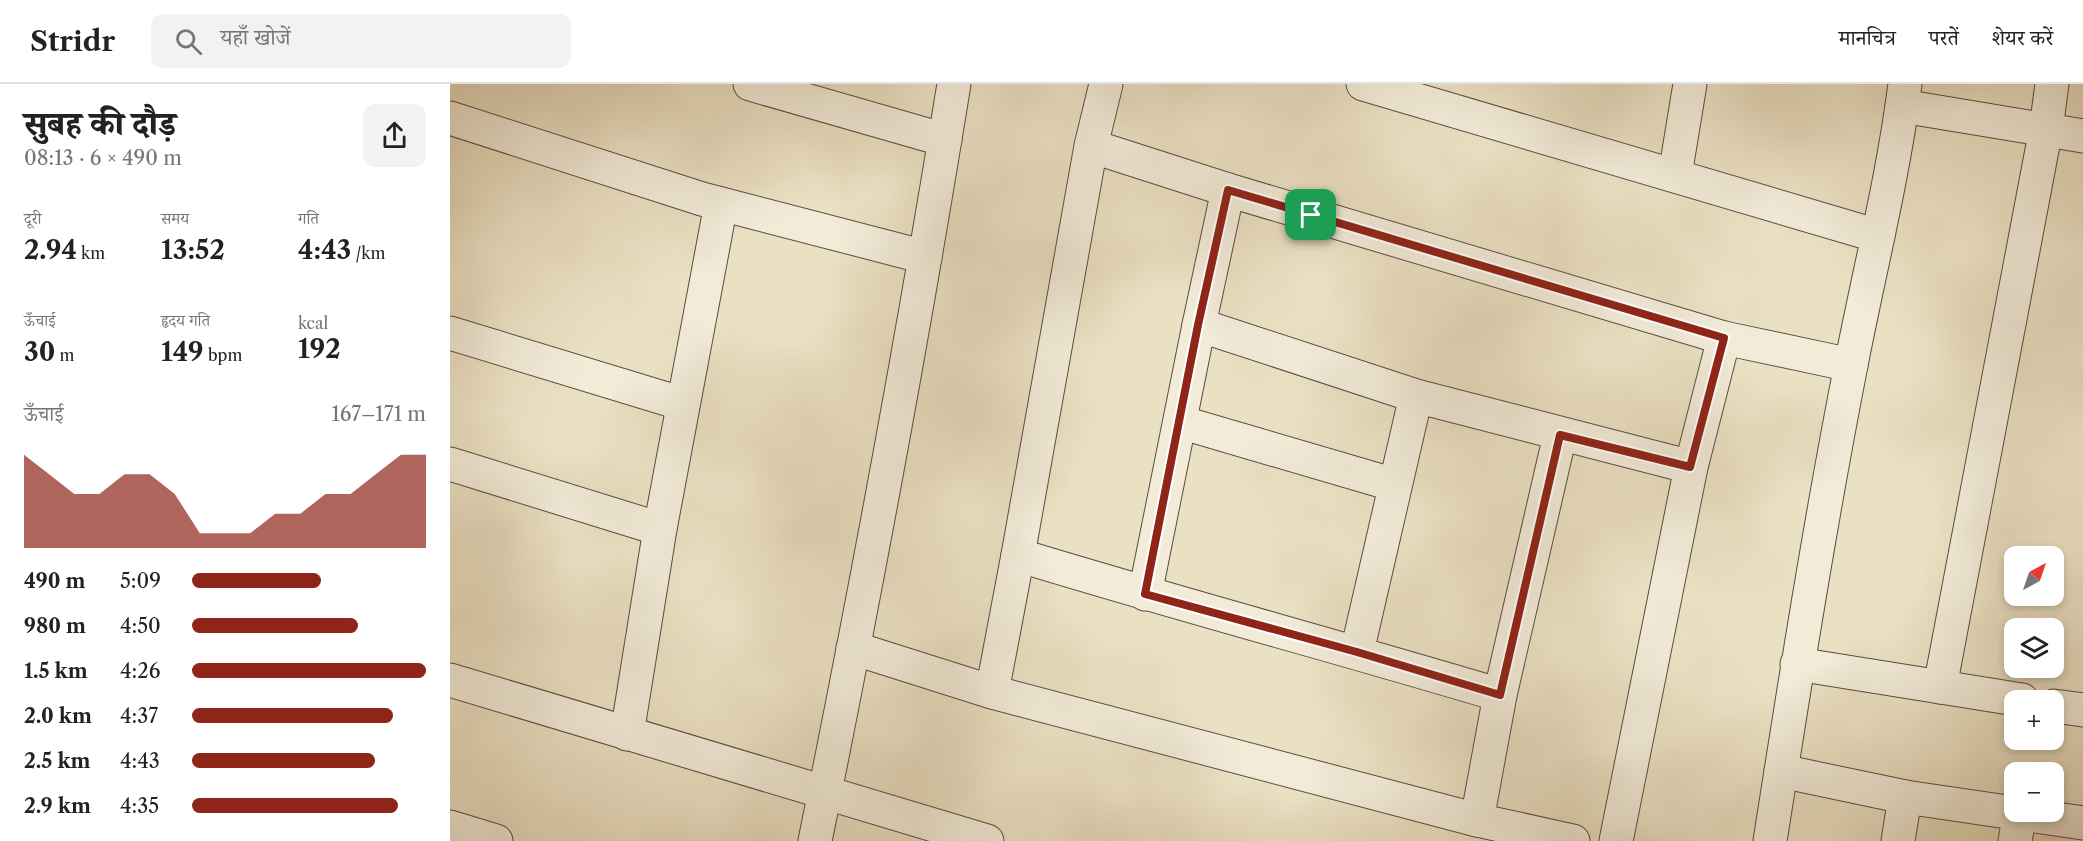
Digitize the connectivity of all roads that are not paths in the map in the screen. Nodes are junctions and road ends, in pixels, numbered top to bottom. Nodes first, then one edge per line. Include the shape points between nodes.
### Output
1 (750, 84) edge
2 (954, 84) edge
3 (1106, 84) edge
4 (1363, 84) edge
5 (1690, 84) edge
6 (2052, 84) edge
7 (1904, 95) edge
8 (450, 118) edge
9 (2046, 129) junction
10 (2083, 136) edge
11 (945, 140) junction
12 (1090, 146) junction
13 (1675, 175) junction
14 (1228, 190) junction
15 (721, 204) junction
16 (1878, 236) junction
17 (925, 257) junction
18 (1198, 325) junction
19 (450, 333) edge
20 (1724, 338) junction
21 (1851, 365) junction
22 (1416, 396) junction
23 (684, 404) junction
24 (1180, 422) junction
25 (1560, 435) junction
26 (450, 464) edge
27 (1690, 467) junction
28 (1395, 485) junction
29 (660, 529) junction
30 (1018, 555) junction
31 (1145, 594) junction
32 (853, 648) junction
33 (1357, 652) junction
34 (1797, 664) junction
35 (450, 680) edge
36 (1940, 687) junction
37 (992, 692) junction
38 (1500, 695) junction
39 (2004, 697) edge
40 (2064, 707) edge
41 (2083, 710) edge
42 (627, 734) junction
43 (1781, 771) junction
44 (824, 793) junction
45 (1905, 796) junction
46 (1477, 820) junction
47 (2083, 823) edge
48 (450, 826) edge
49 (2018, 827) edge
50 (944, 835) edge
51 (496, 841) edge
52 (815, 841) edge
53 (987, 841) edge
54 (1573, 841) edge
55 (1616, 841) edge
56 (1770, 841) edge
57 (1898, 841) edge

1 - 11 street
2 - 11 street
3 - 12 street
4 - 13 street
5 - 13 street
6 - 9 street
7 - 9 street
7 - 16 street
8 - 15 street
9 - 10 street
9 - 36 street
11 - 17 street
12 - 14 street
12 - 30 street
13 - 16 street
14 - 18 street
14 - 20 street
15 - 17 street
15 - 23 street
16 - 21 street
17 - 32 street
18 - 22 street
18 - 24 street
19 - 23 street
20 - 21 street
20 - 27 street
21 - 34 street
22 - 25 street
22 - 28 street
23 - 29 street
24 - 28 street
24 - 31 street
25 - 27 street
25 - 38 street
26 - 29 street
27 - 55 street
28 - 33 street
29 - 42 street
30 - 31 street
30 - 37 street
31 - 33 street
32 - 37 street
32 - 44 street
33 - 38 street
34 - 36 street
34 - 43 street
35 - 42 street
36 - 39 street
37 - 46 street
38 - 46 street
40 - 41 street
42 - 44 street
43 - 45 street
43 - 56 street
44 - 50 street
44 - 52 street
45 - 49 street
45 - 57 street
46 - 54 street
47 - 49 street
48 - 51 street
50 - 53 street

